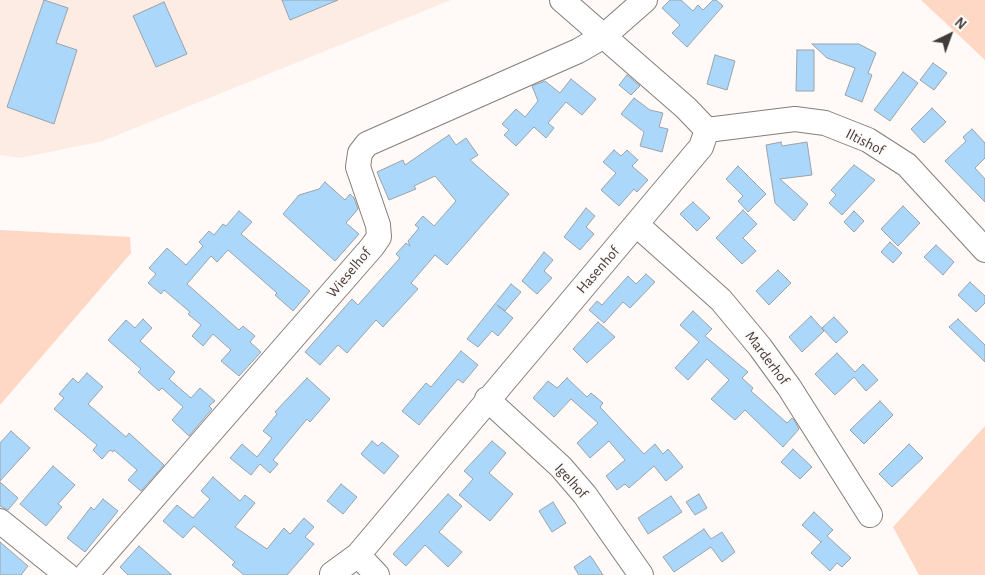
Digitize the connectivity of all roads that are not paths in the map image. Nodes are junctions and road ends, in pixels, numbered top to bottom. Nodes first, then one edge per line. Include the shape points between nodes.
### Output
1 (562, 0) edge
2 (646, 0) edge
3 (604, 36) junction
4 (707, 130) junction
5 (637, 225) junction
6 (985, 250) edge
7 (487, 399) junction
8 (870, 515) dead end
9 (0, 521) edge
10 (358, 555) junction
11 (332, 574) edge
12 (67, 575) edge
13 (86, 575) edge
14 (377, 575) edge
15 (641, 575) edge

1 - 3 street
2 - 3 street, Wieselhof
3 - 4 street
3 - 13 street, Wieselhof via 578,51 367,144 360,154 358,167 379,237
4 - 5 street, Hasenhof via 701,147 688,165
4 - 6 street, Iltishof via 796,119 825,123 868,140 907,166
5 - 7 street, Hasenhof
5 - 8 street, Marderhof via 720,300 760,347
7 - 10 street, Hasenhof
7 - 15 street, Igelhof via 561,467
9 - 12 street
10 - 11 street, Hasenhof
10 - 14 street

